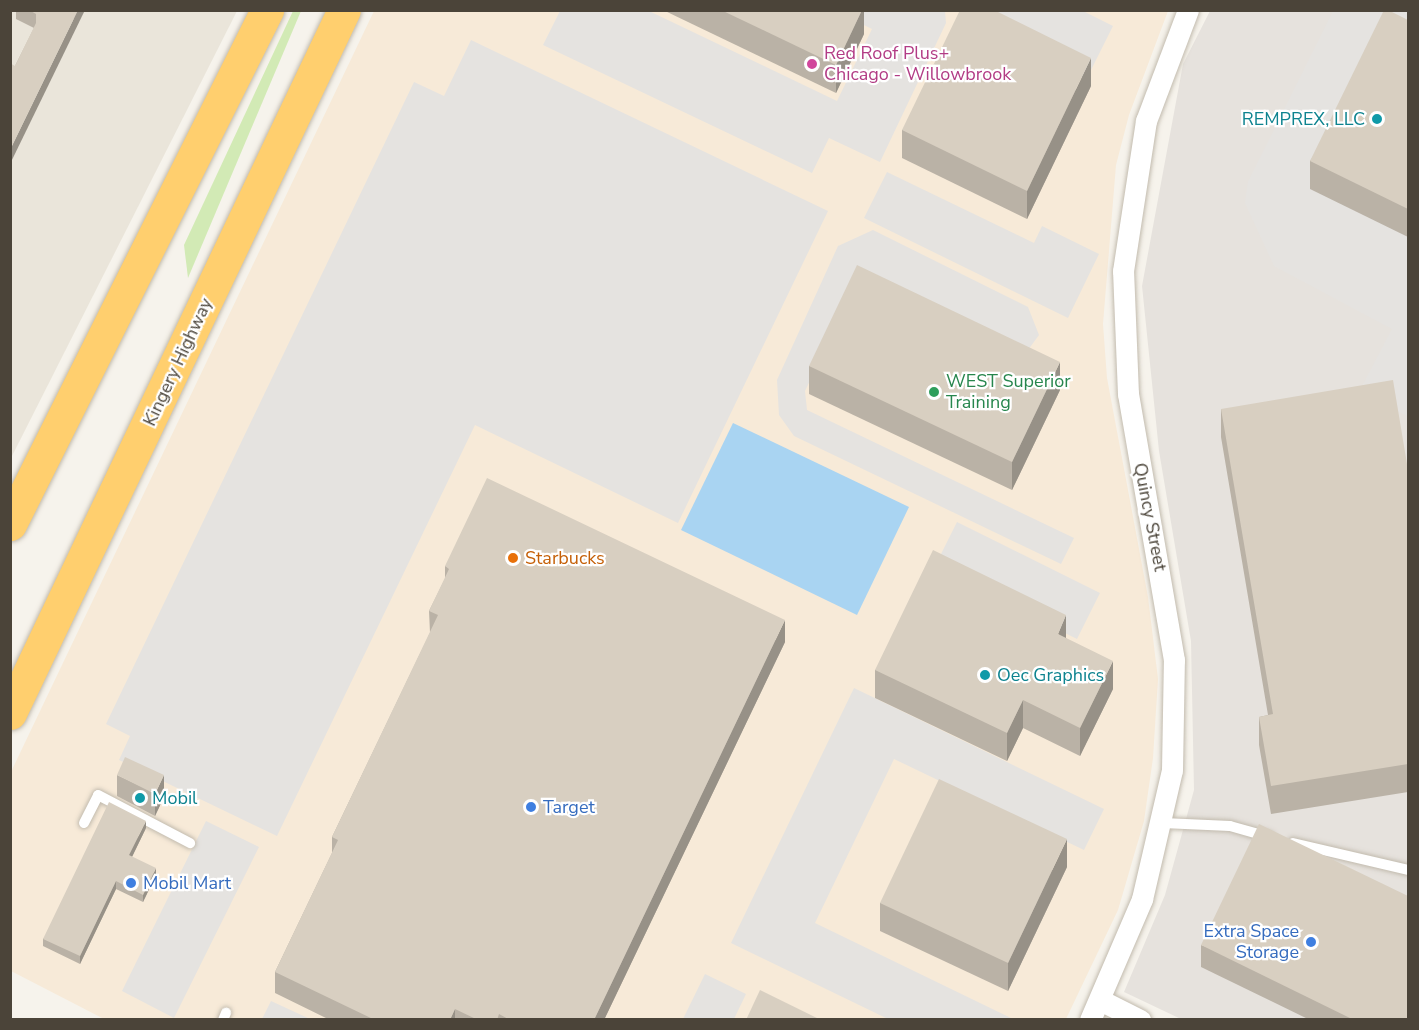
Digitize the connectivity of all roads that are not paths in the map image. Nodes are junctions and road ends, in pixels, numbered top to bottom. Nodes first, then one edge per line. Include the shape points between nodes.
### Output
1 (267, 10) edge
2 (344, 10) edge
3 (1188, 10) edge
4 (10, 524) edge
5 (10, 713) edge
6 (84, 823) dead end
7 (1163, 823) junction
8 (189, 843) dead end
9 (1408, 870) edge
10 (1100, 1000) junction
11 (1090, 1020) edge
12 (1140, 1020) edge

1 - 4 highway
2 - 5 highway, Kingery Highway
3 - 7 street, Quincy Street via 1146,121 1124,272 1128,394 1174,660 1172,770
6 - 8 lane via 98,795
7 - 9 lane via 1230,826
7 - 10 street, Quincy Street via 1143,899
10 - 11 street, Quincy Street
10 - 12 street

